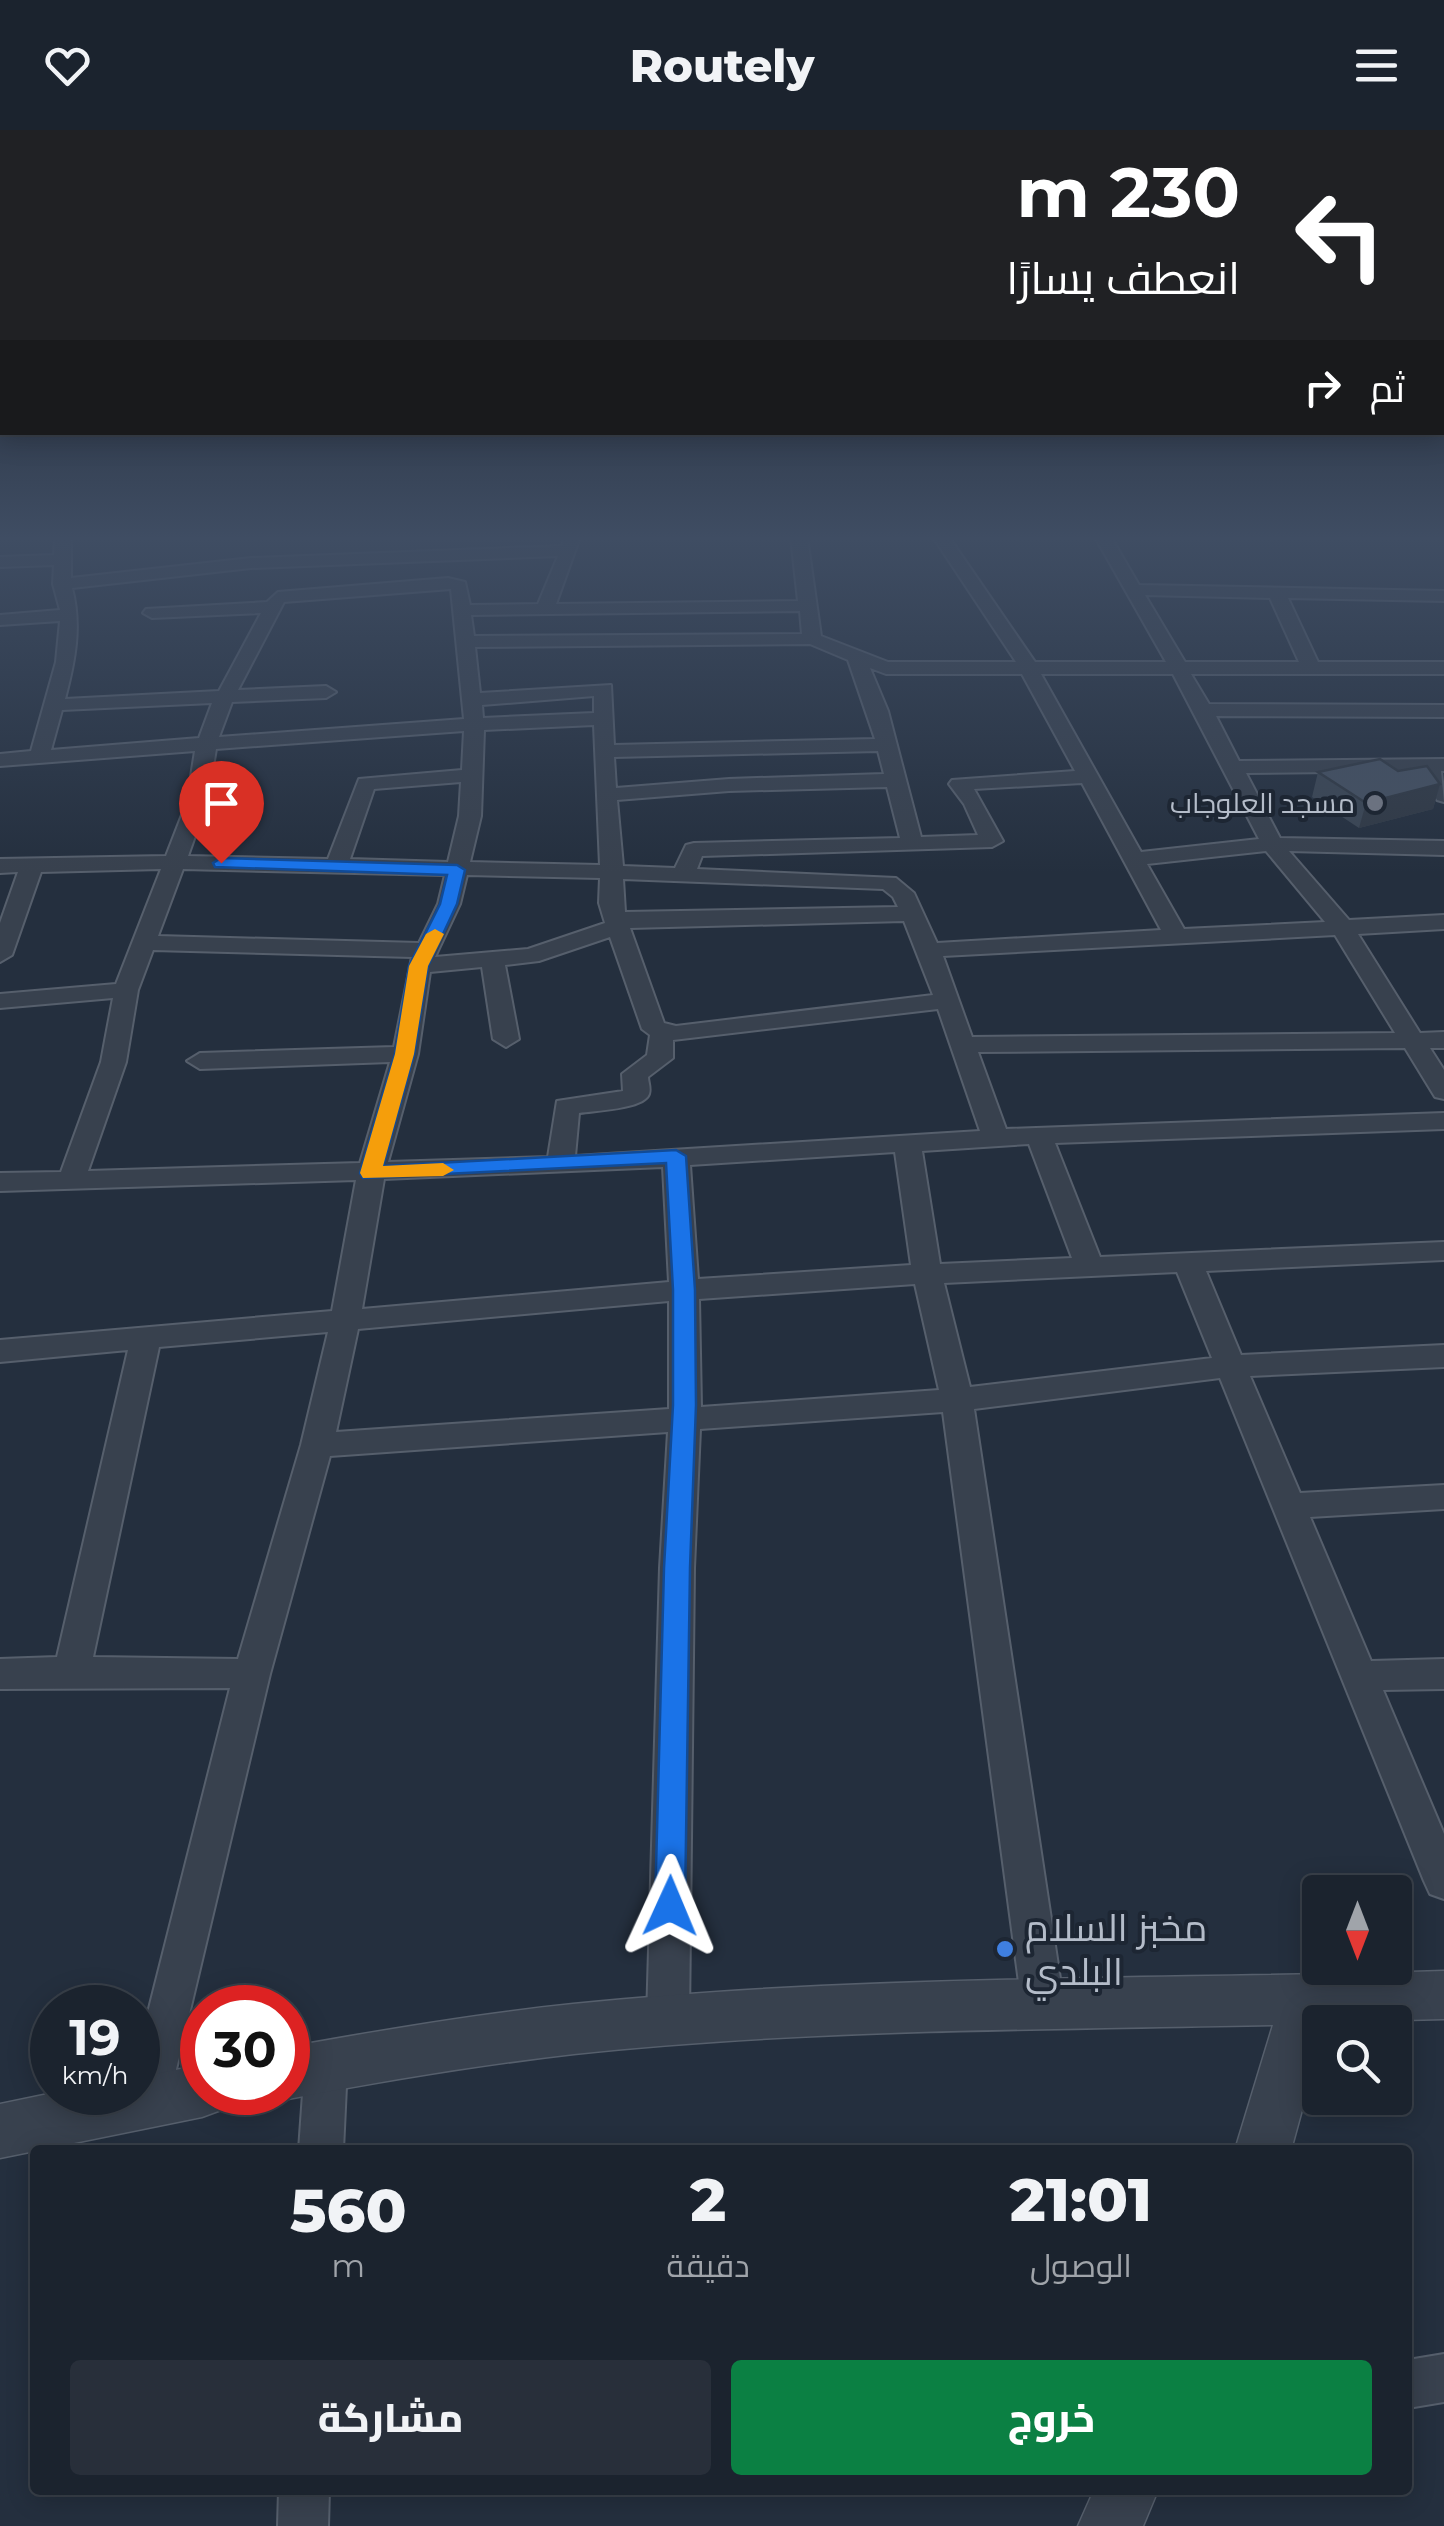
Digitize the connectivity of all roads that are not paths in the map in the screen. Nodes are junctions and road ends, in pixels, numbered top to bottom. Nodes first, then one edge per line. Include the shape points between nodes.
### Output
1 (66, 649) edge
2 (250, 649) edge
3 (465, 649) edge
4 (501, 649) edge
5 (728, 649) edge
6 (834, 649) edge
7 (1016, 649) edge
8 (1169, 649) edge
9 (1302, 649) edge
10 (857, 659) junction
11 (590, 665) junction
12 (1027, 665) junction
13 (1178, 665) junction
14 (1310, 666) junction
15 (1444, 668) edge
16 (326, 692) dead end
17 (224, 696) junction
18 (53, 705) junction
19 (1202, 710) junction
20 (1444, 710) edge
21 (473, 712) junction
22 (603, 719) junction
23 (885, 745) junction
24 (206, 746) junction
25 (603, 750) junction
26 (39, 759) junction
27 (0, 760) edge
28 (1436, 765) edge
29 (1232, 767) junction
30 (474, 776) junction
31 (1087, 776) junction
32 (898, 780) junction
33 (606, 795) junction
34 (1444, 796) edge
35 (912, 844) junction
36 (1272, 844) junction
37 (1444, 848) edge
38 (1134, 859) junction
39 (174, 862) junction
40 (32, 865) junction
41 (0, 866) edge
42 (336, 866) junction
43 (457, 870) junction
44 (612, 872) junction
45 (682, 876) junction
46 (12, 890) edge
47 (913, 914) junction
48 (617, 922) junction
49 (1444, 922) edge
50 (1342, 927) junction
51 (1176, 936) junction
52 (144, 943) junction
53 (930, 950) junction
54 (0, 956) edge
55 (423, 958) junction
56 (493, 962) junction
57 (126, 990) junction
58 (0, 1001) edge
59 (947, 1001) junction
60 (664, 1033) junction
61 (506, 1039) dead end
62 (1444, 1040) edge
63 (1416, 1042) junction
64 (962, 1045) junction
65 (405, 1054) junction
66 (200, 1060) dead end
67 (1444, 1091) edge
68 (1444, 1121) edge
69 (1038, 1135) junction
70 (994, 1136) junction
71 (908, 1141) junction
72 (676, 1156) junction
73 (561, 1165) junction
74 (371, 1173) junction
75 (72, 1178) junction
76 (0, 1182) edge
77 (1444, 1252) edge
78 (1188, 1263) junction
79 (1090, 1268) junction
80 (927, 1274) junction
81 (684, 1290) junction
82 (346, 1318) junction
83 (146, 1339) junction
84 (0, 1351) edge
85 (1444, 1356) edge
86 (1231, 1366) junction
87 (957, 1400) junction
88 (682, 1418) junction
89 (317, 1445) junction
90 (1444, 1497) edge
91 (1290, 1506) junction
92 (72, 1671) junction
93 (0, 1674) edge
94 (252, 1674) junction
95 (1444, 1674) edge
96 (1360, 1676) junction
97 (1444, 1881) edge
98 (1307, 1998) junction
99 (1442, 2001) edge
100 (1043, 2004) junction
101 (668, 2019) junction
102 (160, 2046) edge
103 (310, 2068) edge
104 (310, 2085) edge
105 (83, 2115) edge
106 (0, 2131) edge
107 (321, 2145) edge
108 (1263, 2145) edge
109 (1444, 2378) edge
110 (1412, 2383) edge
111 (304, 2495) edge
112 (1124, 2495) edge
113 (303, 2526) edge
114 (1110, 2526) edge

1 - 18 street
2 - 17 street
3 - 21 street
4 - 11 street
5 - 11 street
6 - 10 street
7 - 12 street
8 - 13 street
9 - 14 street
10 - 12 street via 886,668
10 - 23 street
11 - 21 street
11 - 22 street via 604,689
12 - 13 street
12 - 31 street
13 - 14 street
13 - 19 street
14 - 15 street
16 - 17 street
17 - 18 street
17 - 24 street
18 - 26 street
19 - 20 street
19 - 29 street
21 - 22 street
21 - 24 street
21 - 30 street
22 - 25 street
23 - 25 street
23 - 32 street
24 - 26 street
24 - 39 street via 197,802
25 - 33 street
26 - 27 street
28 - 29 street
28 - 34 street
29 - 36 street
30 - 42 street via 366,783
30 - 43 street
31 - 35 street via 958,784 992,841
31 - 38 street
32 - 33 street
32 - 35 street
33 - 44 street
35 - 45 street via 694,850
36 - 37 street
36 - 38 street
36 - 50 street
38 - 51 street
39 - 40 street
39 - 42 street
39 - 52 street
40 - 41 street
40 - 46 street
42 - 43 street
43 - 44 street
43 - 55 street
44 - 45 street
44 - 48 street via 610,903
45 - 47 street via 888,883 903,893
46 - 54 street
47 - 48 street
47 - 53 street
48 - 56 street via 564,948
48 - 60 street via 654,1029
49 - 50 street
50 - 51 street
50 - 63 street
51 - 53 street
52 - 55 street
52 - 57 street
53 - 59 street
55 - 56 street
55 - 65 street
56 - 61 street
57 - 58 street
57 - 75 street via 105,1089
59 - 60 street
59 - 64 street
60 - 73 street via 660,1058 635,1074 636,1094 566,1107
62 - 63 street
63 - 64 street
63 - 67 street
64 - 70 street
65 - 66 street
65 - 74 street
68 - 69 street
69 - 70 street
69 - 79 street
70 - 71 street
71 - 72 street
71 - 80 street
72 - 73 street
72 - 81 street
73 - 74 street
74 - 75 street
74 - 82 street
75 - 76 street
77 - 78 street
78 - 79 street
78 - 86 street
79 - 80 street
80 - 81 street
80 - 87 street
81 - 82 street
81 - 88 street
82 - 83 street
82 - 89 street
83 - 84 street
83 - 92 street
85 - 86 street
86 - 87 street
86 - 91 street
87 - 88 street
87 - 100 street
88 - 89 street
88 - 101 street
89 - 94 street
90 - 91 street
91 - 96 street
92 - 93 street
92 - 94 street
94 - 102 street
95 - 96 street
96 - 97 street
98 - 99 street
98 - 100 street
98 - 108 street
100 - 101 street
101 - 103 street via 420,2048
104 - 107 street
105 - 106 street
109 - 110 street
111 - 113 street
112 - 114 street

